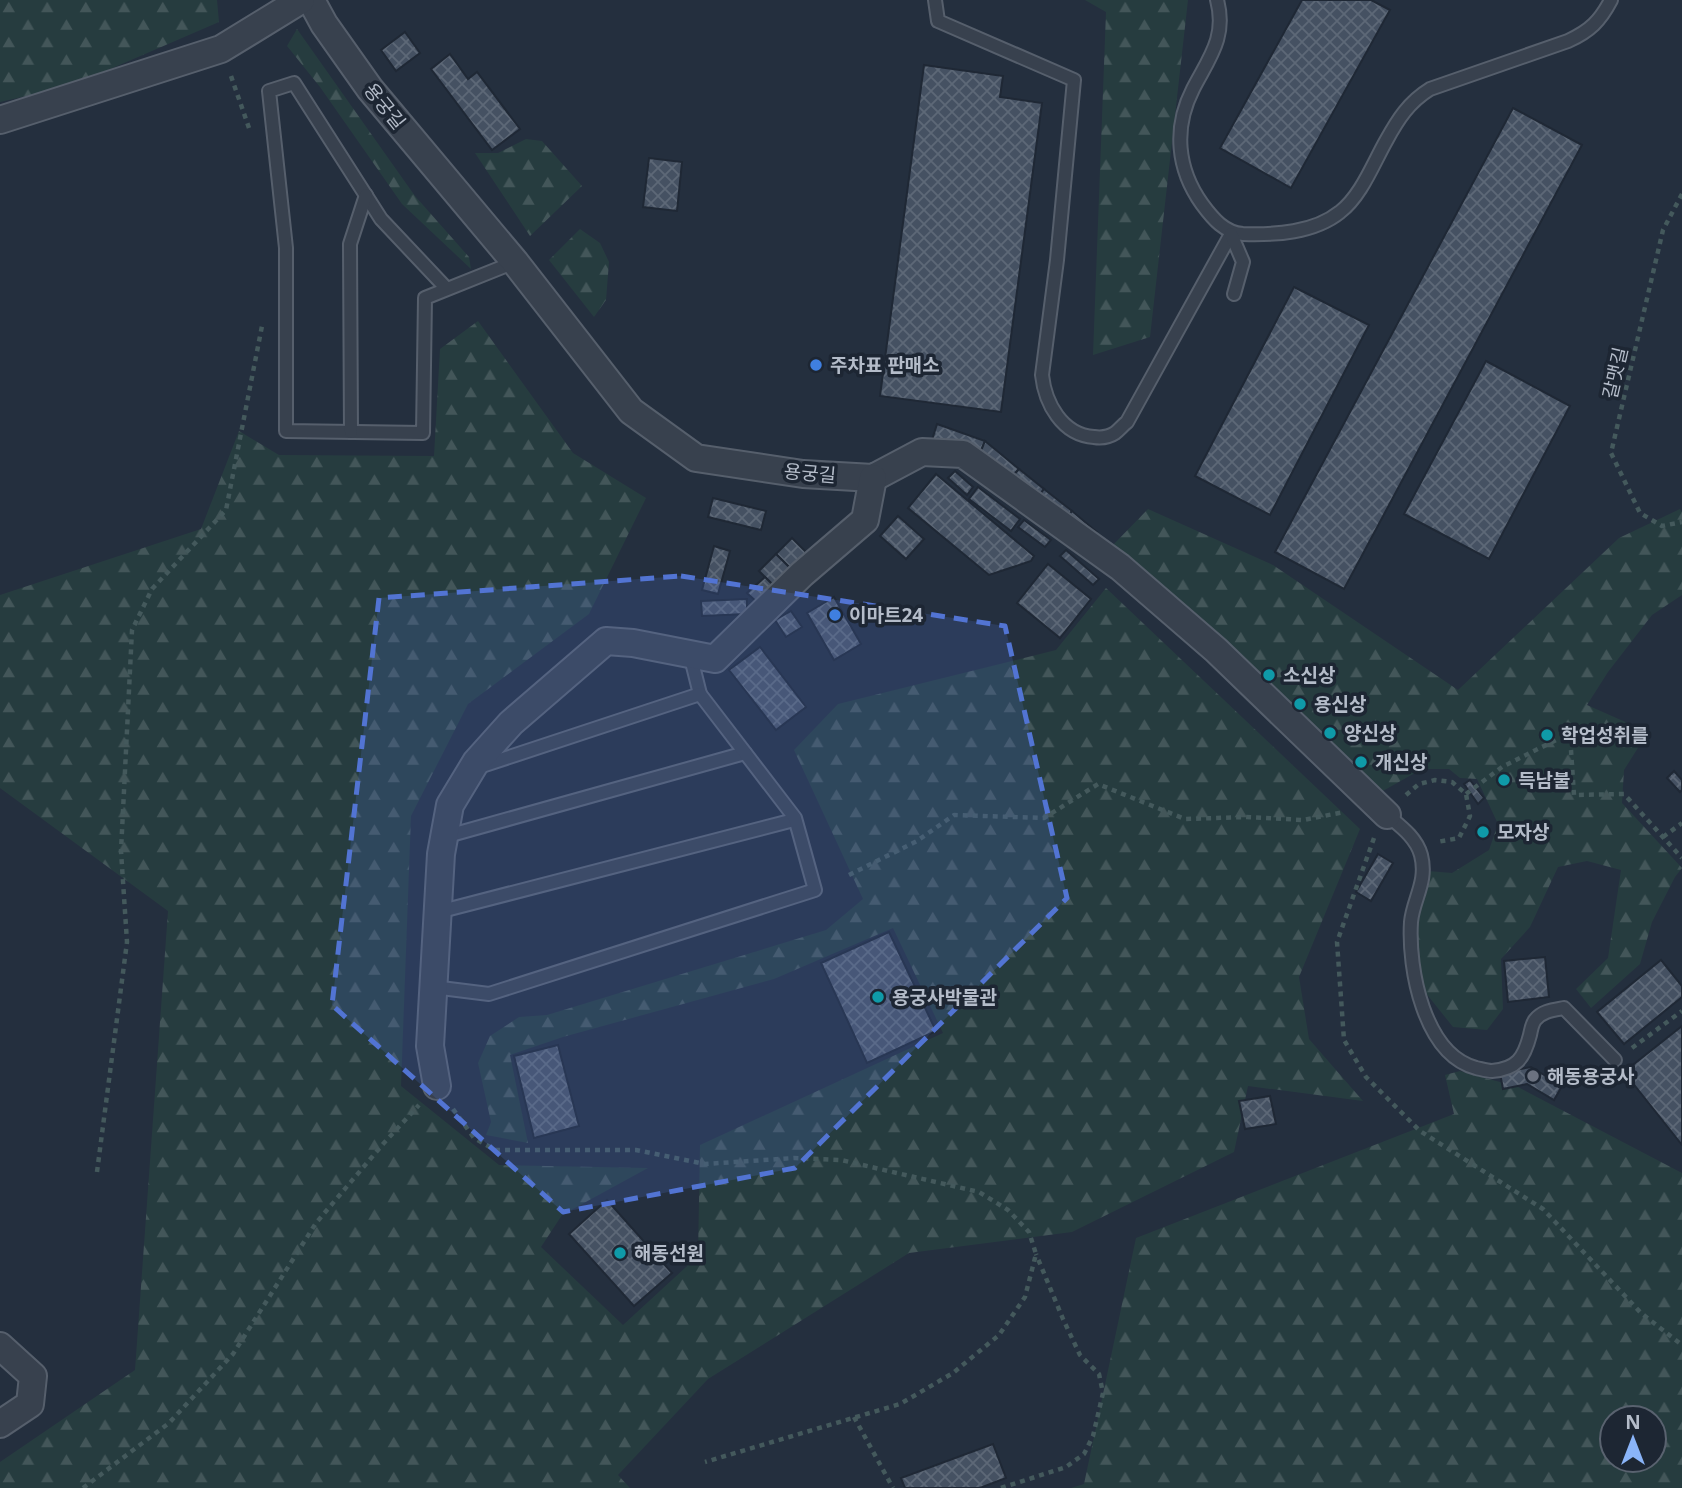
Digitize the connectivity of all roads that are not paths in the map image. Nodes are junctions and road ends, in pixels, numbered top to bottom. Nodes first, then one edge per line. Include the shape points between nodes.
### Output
1 (301, 0) edge
2 (311, 0) edge
3 (935, 0) edge
4 (1217, 0) edge
5 (1611, 0) edge
6 (0, 120) edge
7 (366, 195) junction
8 (1231, 234) junction
9 (515, 262) junction
10 (447, 289) junction
11 (1234, 294) dead end
12 (351, 432) junction
13 (873, 478) junction
14 (691, 654) junction
15 (700, 694) junction
16 (745, 753) junction
17 (472, 769) junction
18 (1387, 815) joint
19 (790, 821) dead end
20 (444, 836) junction
21 (438, 912) junction
22 (433, 987) junction
23 (1615, 1060) road end
24 (437, 1086) road end
25 (0, 1346) edge
26 (0, 1424) edge

1 - 6 street via 221,49
2 - 9 street, 용궁길 via 370,89
3 - 8 lane via 938,20 1074,79 1041,374 1044,393 1065,425 1082,436 1102,438 1127,422
4 - 8 lane via 1221,28 1211,59 1192,90 1179,138 1181,160 1195,194
5 - 8 lane via 1588,32 1413,99 1342,212 1299,230
7 - 10 lane via 381,219
7 - 12 lane via 350,244
7 - 12 lane via 294,83 269,90 286,248 286,431
8 - 11 lane via 1243,262
9 - 10 lane
9 - 13 street, 용궁길 via 631,411 696,458 803,474
10 - 12 lane via 425,298 423,433
13 - 14 street via 865,520 715,659
13 - 18 street via 922,452 964,454 1120,567 1216,650
14 - 15 lane
14 - 17 street via 606,641 511,723
15 - 16 lane
15 - 17 lane
16 - 20 lane
16 - 22 lane via 795,818 815,890 489,994
17 - 20 street via 450,805
18 - 23 lane via 1413,837 1421,854 1420,895 1411,920 1416,988 1446,1051 1466,1065 1489,1072 1513,1067 1526,1053 1534,1021 1564,1008
19 - 21 lane
20 - 21 street
21 - 22 street
22 - 24 street via 430,1046
25 - 26 street via 33,1376 30,1404

